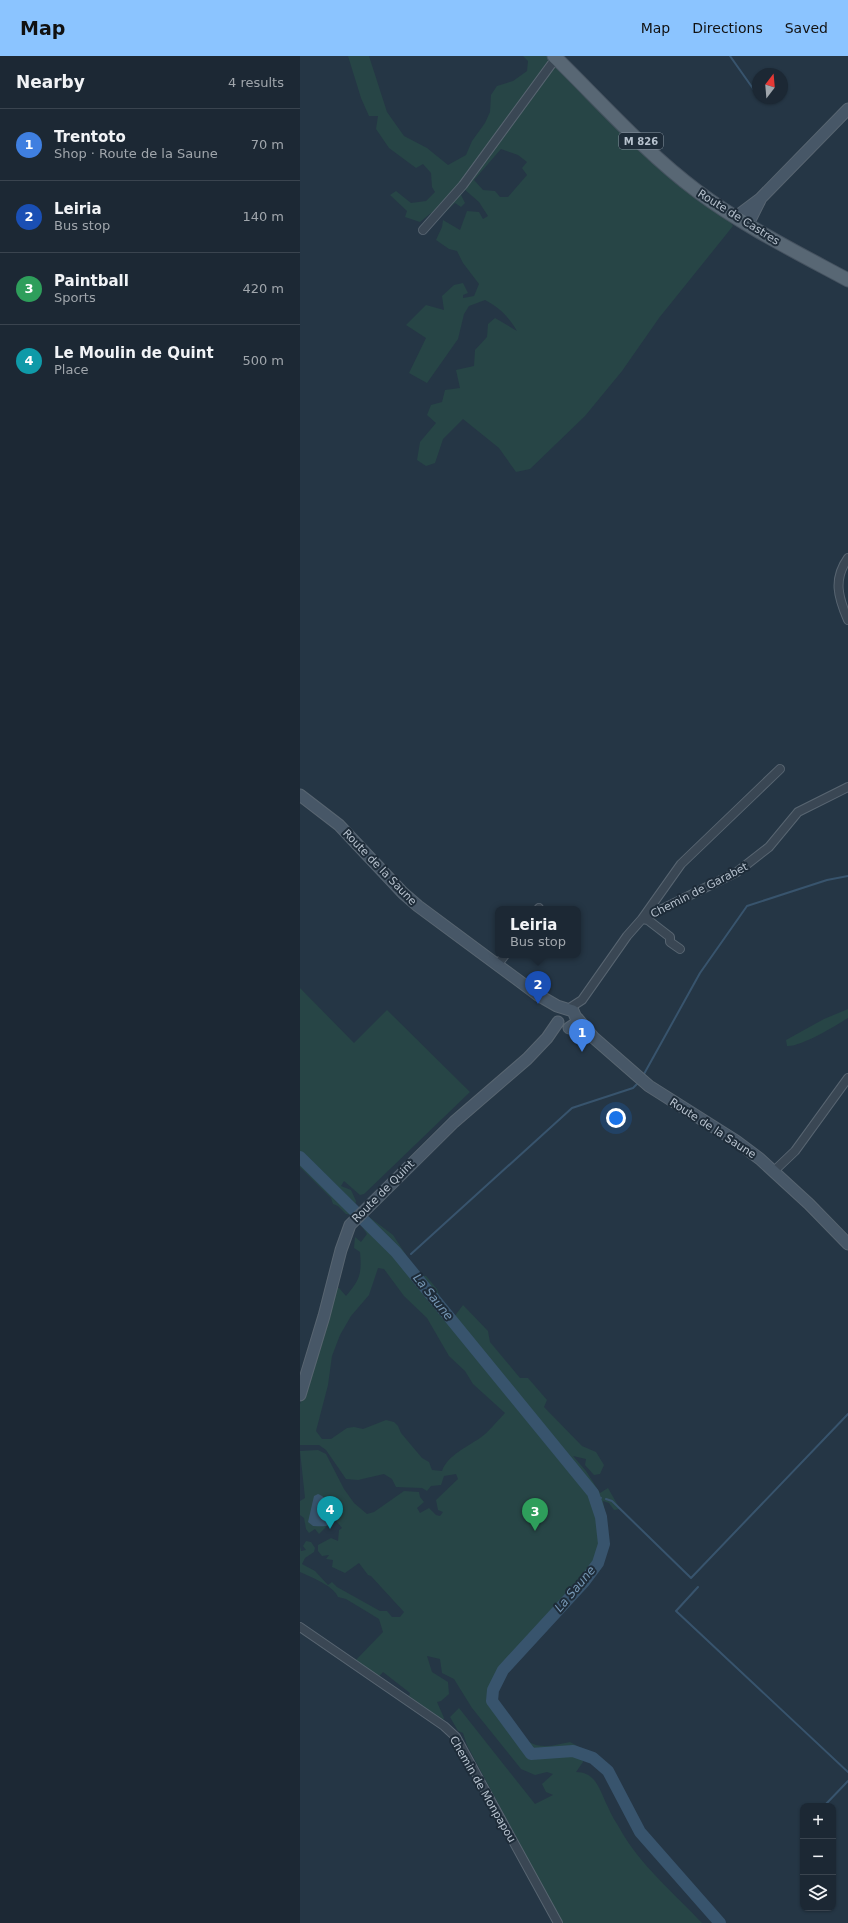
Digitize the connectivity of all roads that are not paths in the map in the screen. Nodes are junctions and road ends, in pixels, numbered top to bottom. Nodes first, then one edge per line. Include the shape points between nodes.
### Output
1 (555, 57) edge
2 (848, 109) edge
3 (760, 199) junction
4 (736, 217) junction
5 (748, 224) junction
6 (423, 230) dead end
7 (848, 280) edge
8 (848, 558) edge
9 (848, 620) edge
10 (780, 769) dead end
11 (848, 787) edge
12 (300, 795) edge
13 (642, 919) junction
14 (680, 949) dead end
15 (503, 958) edge
16 (498, 964) junction
17 (538, 995) junction
18 (572, 1013) junction
19 (562, 1024) junction
20 (589, 1034) junction
21 (848, 1078) edge
22 (774, 1171) junction
23 (848, 1244) edge
24 (300, 1395) edge
25 (300, 1627) edge
26 (558, 1923) edge

1 - 4 main road, Route de Castres / M 826 via 667,166 696,191
1 - 6 street via 463,185
2 - 3 street
3 - 4 street
3 - 5 street
4 - 5 main road, Route de Castres / M 826
5 - 7 main road, Route de Castres / M 826
8 - 9 street via 840,570 838,582
10 - 13 street, Chemin de Garabet via 681,864
11 - 13 street, Chemin de Garabet via 798,812 769,847 737,872
12 - 16 street, Route de la Saune via 340,825 413,902
13 - 14 street via 648,920 670,937 670,942
13 - 18 street, Chemin de Garabet
15 - 16 street
16 - 17 street, Route de la Saune
17 - 18 street, Route de la Saune
17 - 19 street, Route de la Saune
18 - 19 street via 559,1014
18 - 19 street via 575,1024
18 - 20 street, Route de la Saune
19 - 20 street, Route de la Saune
19 - 24 street, Route de Quint via 520,1065 454,1122 353,1221 343,1241
20 - 22 street, Route de la Saune via 649,1086 736,1141
21 - 22 street via 795,1151
22 - 23 street, Route de la Saune
25 - 26 street, Chemin de Monpapou via 432,1717 456,1737

